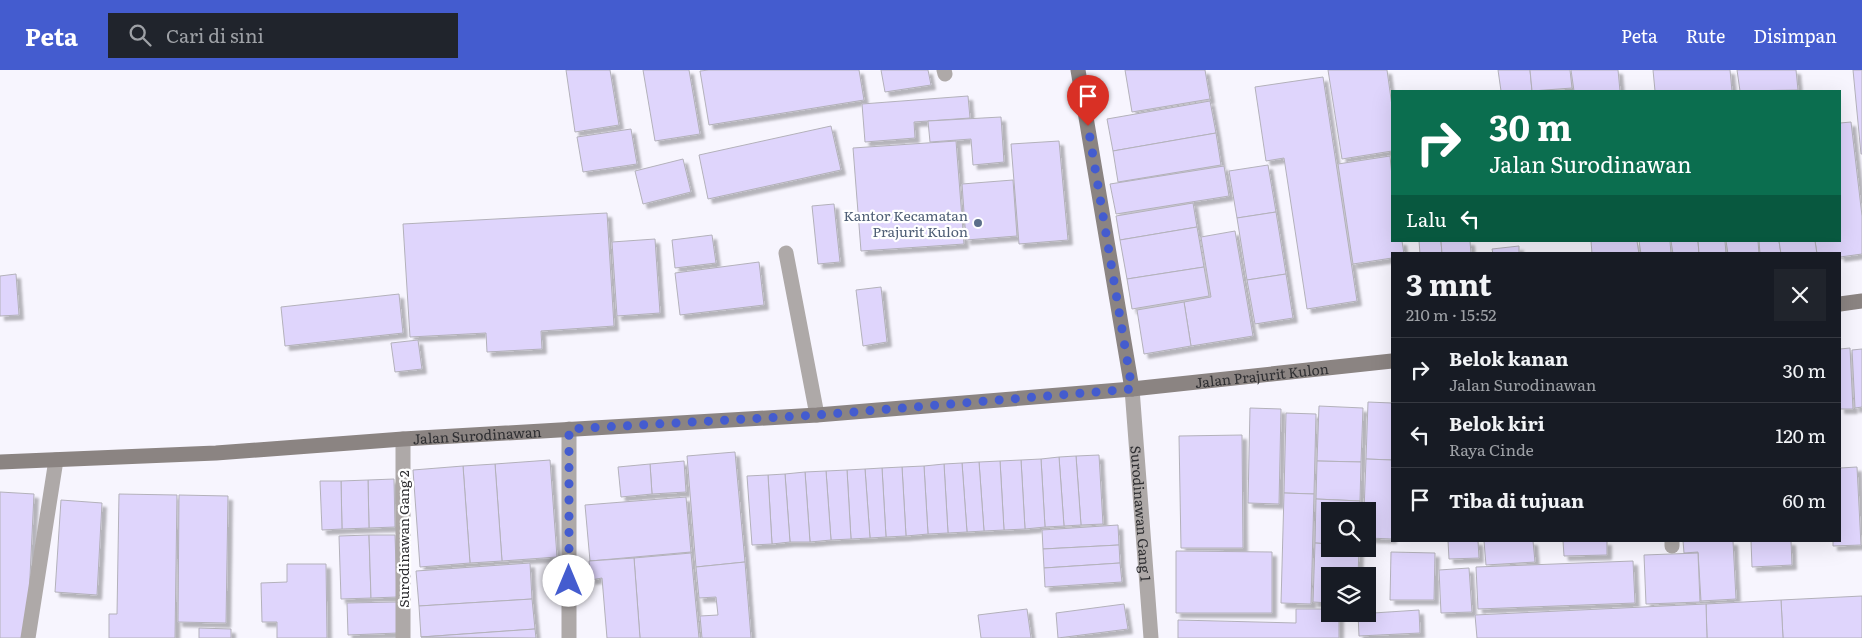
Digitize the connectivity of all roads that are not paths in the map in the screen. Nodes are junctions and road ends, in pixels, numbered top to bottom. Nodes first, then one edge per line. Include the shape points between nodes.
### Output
1 (1078, 70) edge
2 (786, 253) dead end
3 (1862, 301) edge
4 (1841, 304) edge
5 (1391, 361) edge
6 (1132, 389) junction
7 (817, 415) junction
8 (569, 429) junction
9 (403, 439) junction
10 (56, 460) junction
11 (0, 462) edge
12 (28, 638) edge
13 (403, 638) edge
14 (569, 638) edge
15 (1151, 638) edge

1 - 6 main road
2 - 7 street
3 - 4 main road
5 - 6 main road, Jalan Prajurit Kulon
6 - 7 main road, Jalan Surodinawan
6 - 15 street, Surodinawan Gang 1
7 - 8 main road, Jalan Surodinawan
8 - 9 main road, Jalan Surodinawan
8 - 14 street
9 - 10 main road, Jalan Surodinawan via 216,453
9 - 13 street, Surodinawan Gang 2
10 - 11 main road, Jalan Surodinawan
10 - 12 street

